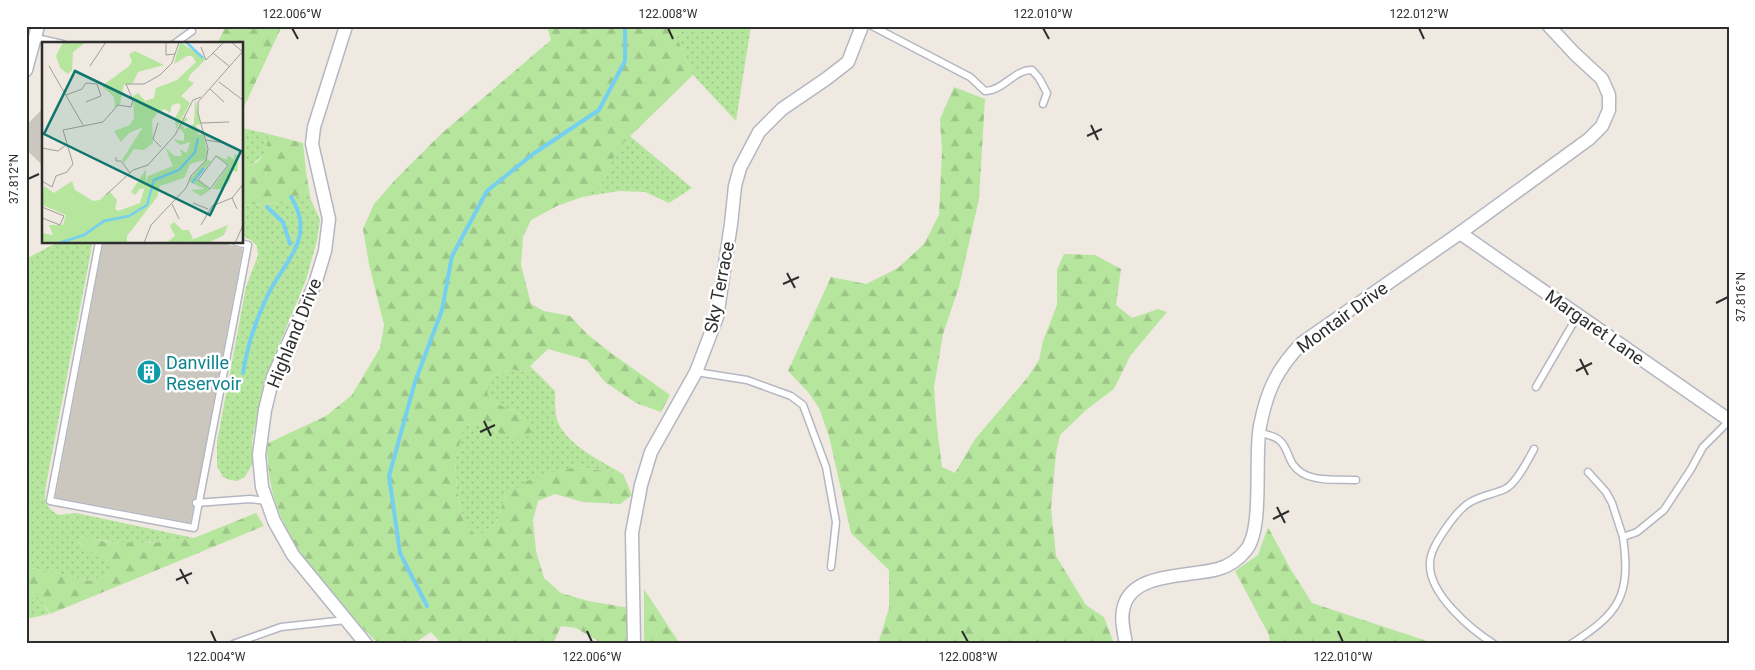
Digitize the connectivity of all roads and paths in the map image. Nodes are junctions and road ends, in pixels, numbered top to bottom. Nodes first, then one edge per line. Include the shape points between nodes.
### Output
1 (346, 26) edge
2 (862, 26) edge
3 (872, 26) edge
4 (1549, 26) edge
5 (192, 31) dead end
6 (37, 32) edge
7 (59, 42) edge
8 (177, 42) edge
9 (26, 70) edge
10 (1044, 104) dead end
11 (1460, 234) junction
12 (100, 244) edge
13 (244, 244) edge
14 (1578, 315) junction
15 (696, 372) junction
16 (1536, 387) dead end
17 (1729, 421) edge
18 (1259, 433) junction
19 (1534, 449) dead end
20 (1588, 472) dead end
21 (1356, 480) dead end
22 (267, 501) junction
23 (197, 503) junction
24 (1623, 537) junction
25 (831, 567) dead end
26 (346, 620) junction
27 (234, 644) edge
28 (366, 644) edge
29 (634, 644) edge
30 (1126, 644) edge
31 (1494, 644) edge
32 (1571, 644) edge

1 - 22 street, Highland Drive via 314,127 312,144 329,219 325,250 315,284 273,377 265,410 259,455
2 - 15 street, Sky Terrace via 848,62 782,109 764,126 740,168 717,317
3 - 10 lane via 970,77 985,91 1032,70 1047,93
4 - 11 street, Montair Drive via 1602,79 1609,96 1609,110 1602,126 1589,139
5 - 8 lane
6 - 7 lane
6 - 9 street
11 - 14 street, Margaret Lane
11 - 18 street, Montair Drive via 1302,343 1285,361 1271,385
12 - 23 lane via 50,501 194,528
13 - 23 lane via 248,245
14 - 16 lane
14 - 17 street, Margaret Lane
15 - 25 lane via 746,380 791,396 802,405 826,468 833,504 836,522
15 - 29 street, Sky Terrace via 651,452 641,486 632,533
17 - 24 lane via 1703,447 1664,510 1637,532
18 - 21 lane via 1277,437 1302,473
18 - 30 street, Montair Drive via 1255,527 1247,549 1232,564 1156,580 1127,596 1123,608
19 - 31 lane via 1506,488 1462,508 1436,543 1430,561 1432,577 1442,596 1470,626
20 - 24 lane via 1612,503
22 - 23 lane
22 - 26 street, Highland Drive via 293,555
24 - 32 lane via 1626,560 1623,592 1611,613
26 - 27 lane via 281,627
26 - 28 street, Highland Drive

